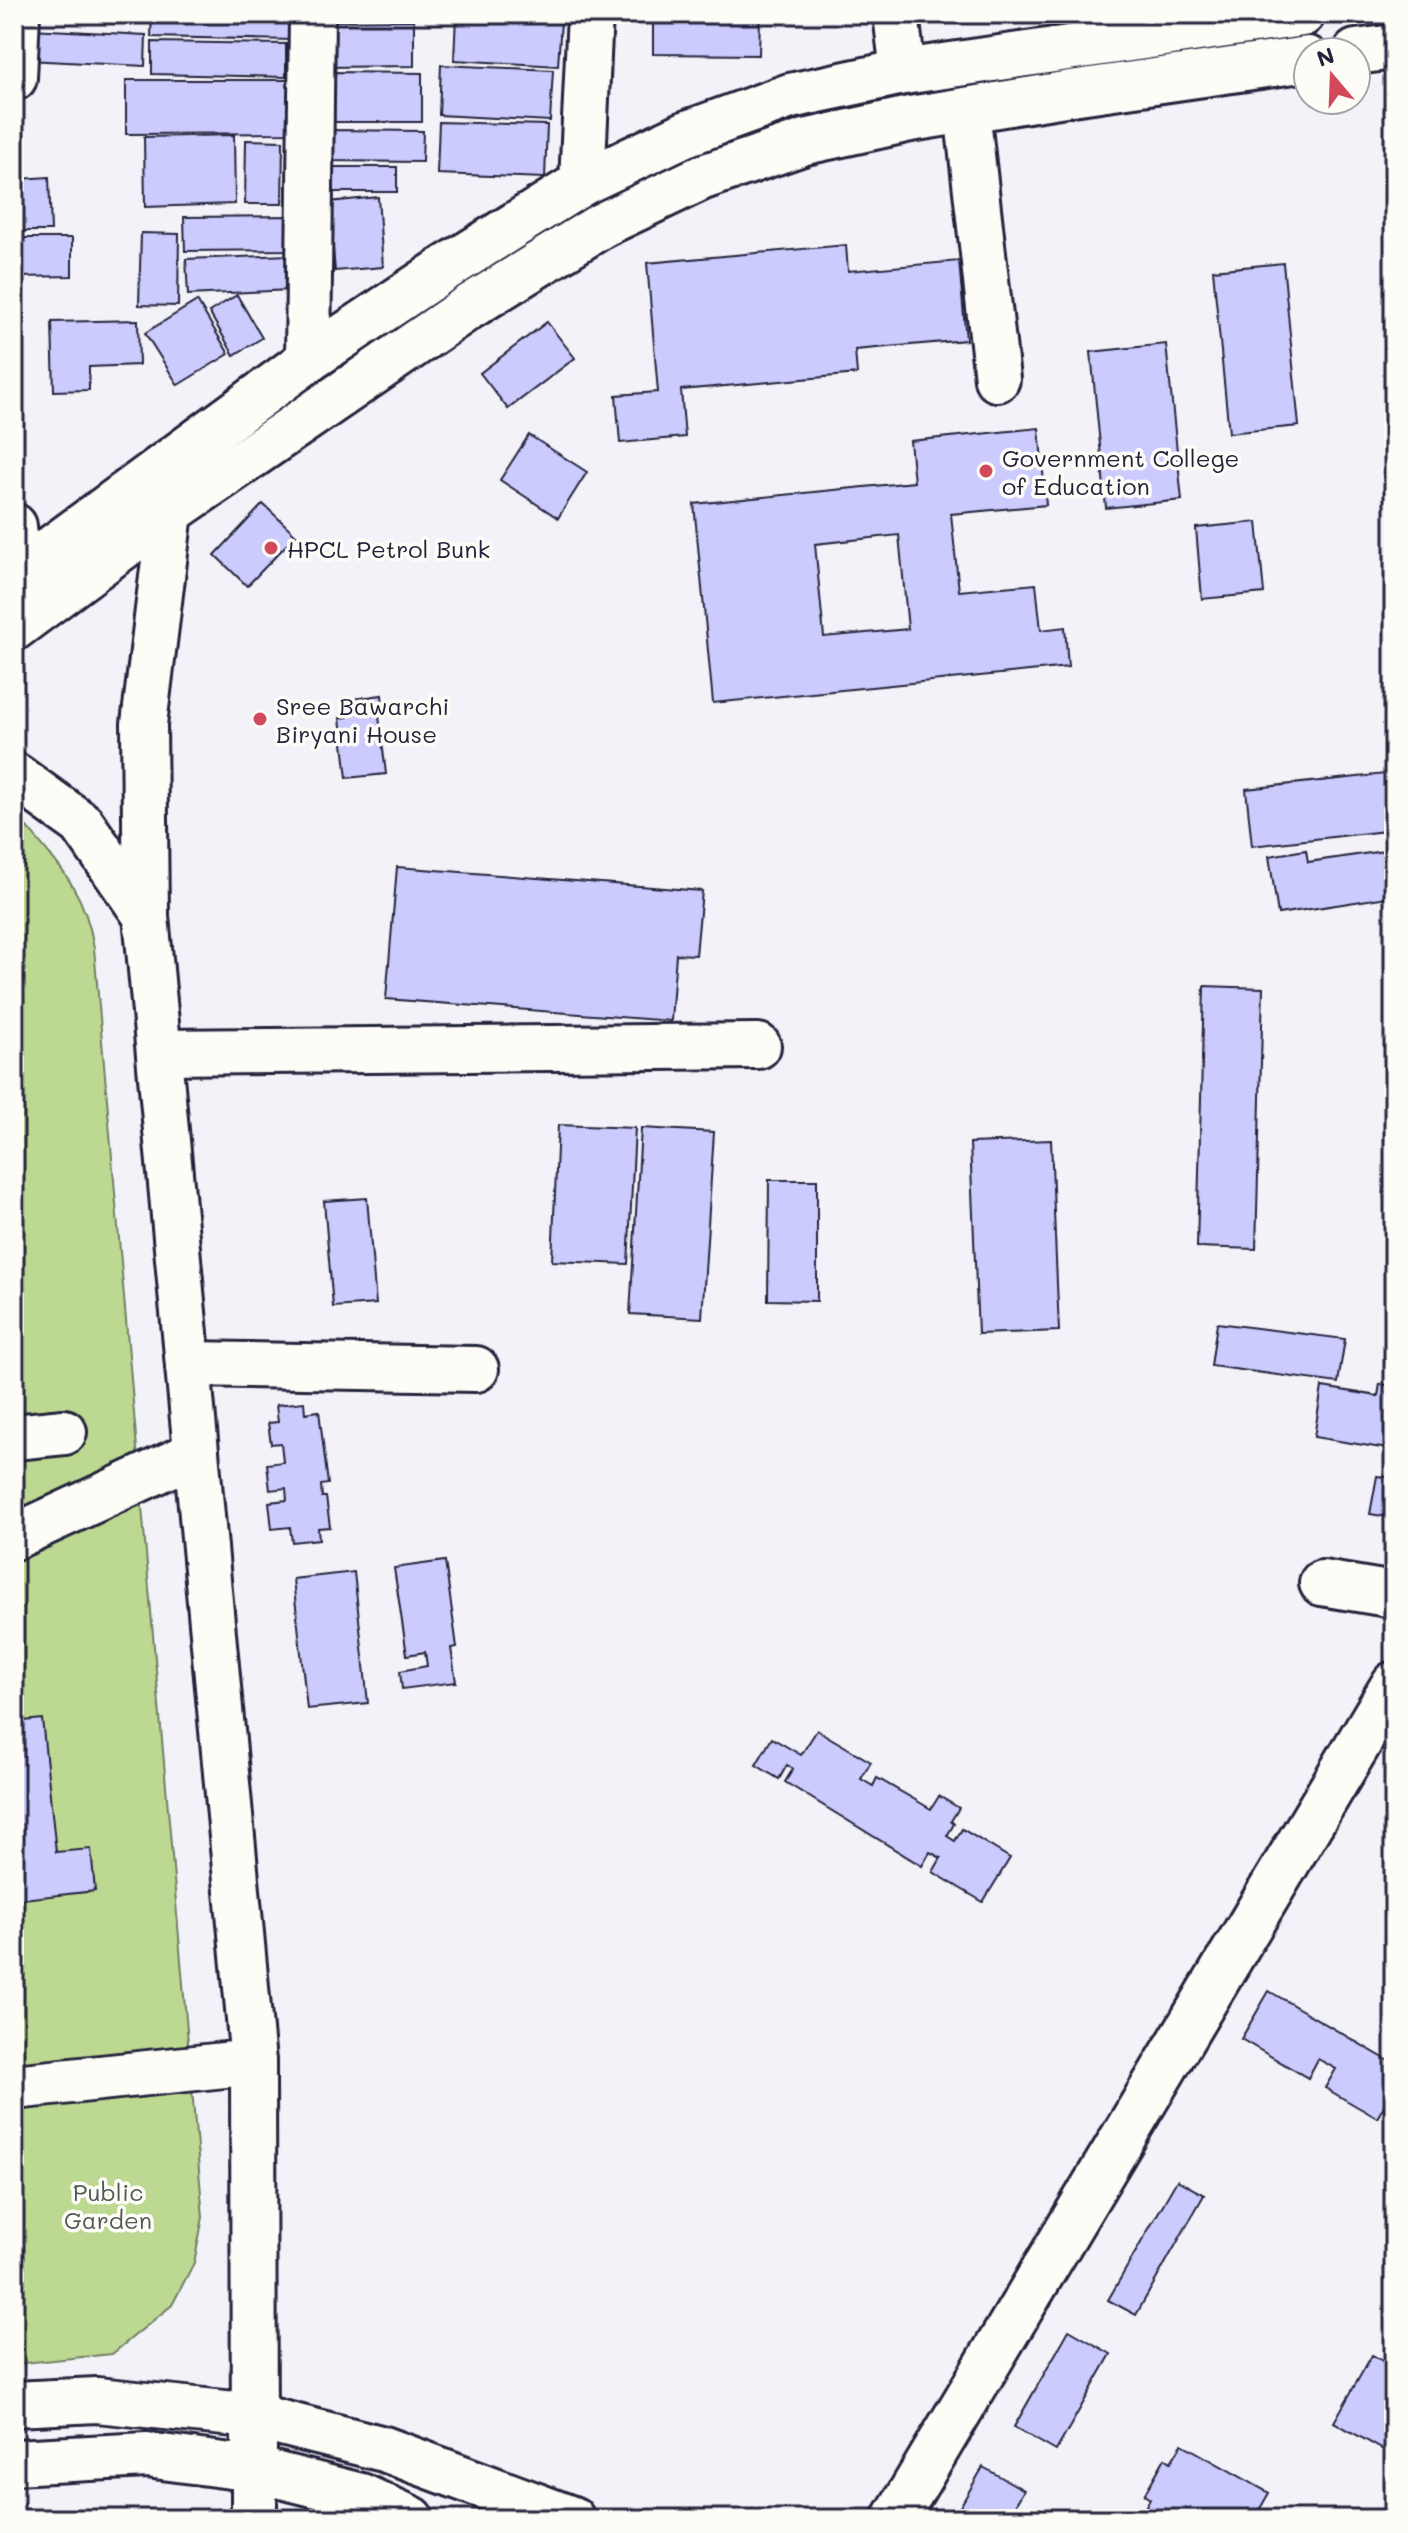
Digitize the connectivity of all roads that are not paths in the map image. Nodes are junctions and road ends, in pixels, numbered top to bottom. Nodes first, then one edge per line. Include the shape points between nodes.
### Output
1 (17, 14) edge
2 (312, 14) edge
3 (590, 14) edge
4 (896, 14) edge
5 (1302, 14) edge
6 (1394, 47) edge
7 (1372, 50) edge
8 (1292, 61) edge
9 (903, 72) junction
10 (14, 78) edge
11 (967, 110) junction
12 (582, 183) junction
13 (308, 360) junction
14 (997, 379) dead end
15 (170, 512) junction
16 (14, 526) edge
17 (16, 575) edge
18 (14, 628) edge
19 (14, 775) edge
20 (146, 916) junction
21 (758, 1046) dead end
22 (159, 1052) junction
23 (188, 1364) junction
24 (476, 1369) dead end
25 (64, 1432) dead end
26 (14, 1437) edge
27 (196, 1453) junction
28 (14, 1537) edge
29 (1322, 1583) dead end
30 (1394, 1595) edge
31 (1394, 1684) edge
32 (253, 2062) junction
33 (14, 2087) edge
34 (14, 2404) edge
35 (254, 2416) junction
36 (14, 2462) edge
37 (254, 2469) junction
38 (254, 2519) edge
39 (412, 2519) edge
40 (572, 2519) edge
41 (895, 2519) edge

1 - 10 main road
2 - 13 main road
3 - 12 main road
4 - 9 main road
5 - 9 main road
6 - 7 main road
8 - 11 main road
9 - 12 main road via 790,96 685,134
11 - 14 main road
11 - 15 main road via 805,142 703,177 602,225 466,309
12 - 13 main road
13 - 17 main road
15 - 18 main road
15 - 20 main road via 144,724
16 - 17 main road
19 - 20 main road via 82,824
20 - 22 main road
21 - 22 main road
22 - 23 main road
23 - 24 main road
23 - 27 main road
25 - 26 main road
27 - 28 main road
27 - 32 main road
29 - 30 main road
31 - 41 main road
32 - 33 main road
32 - 35 main road
34 - 35 main road via 97,2400
35 - 37 main road
35 - 40 main road via 384,2449
36 - 37 main road via 147,2455
37 - 38 main road
37 - 39 main road via 361,2496

